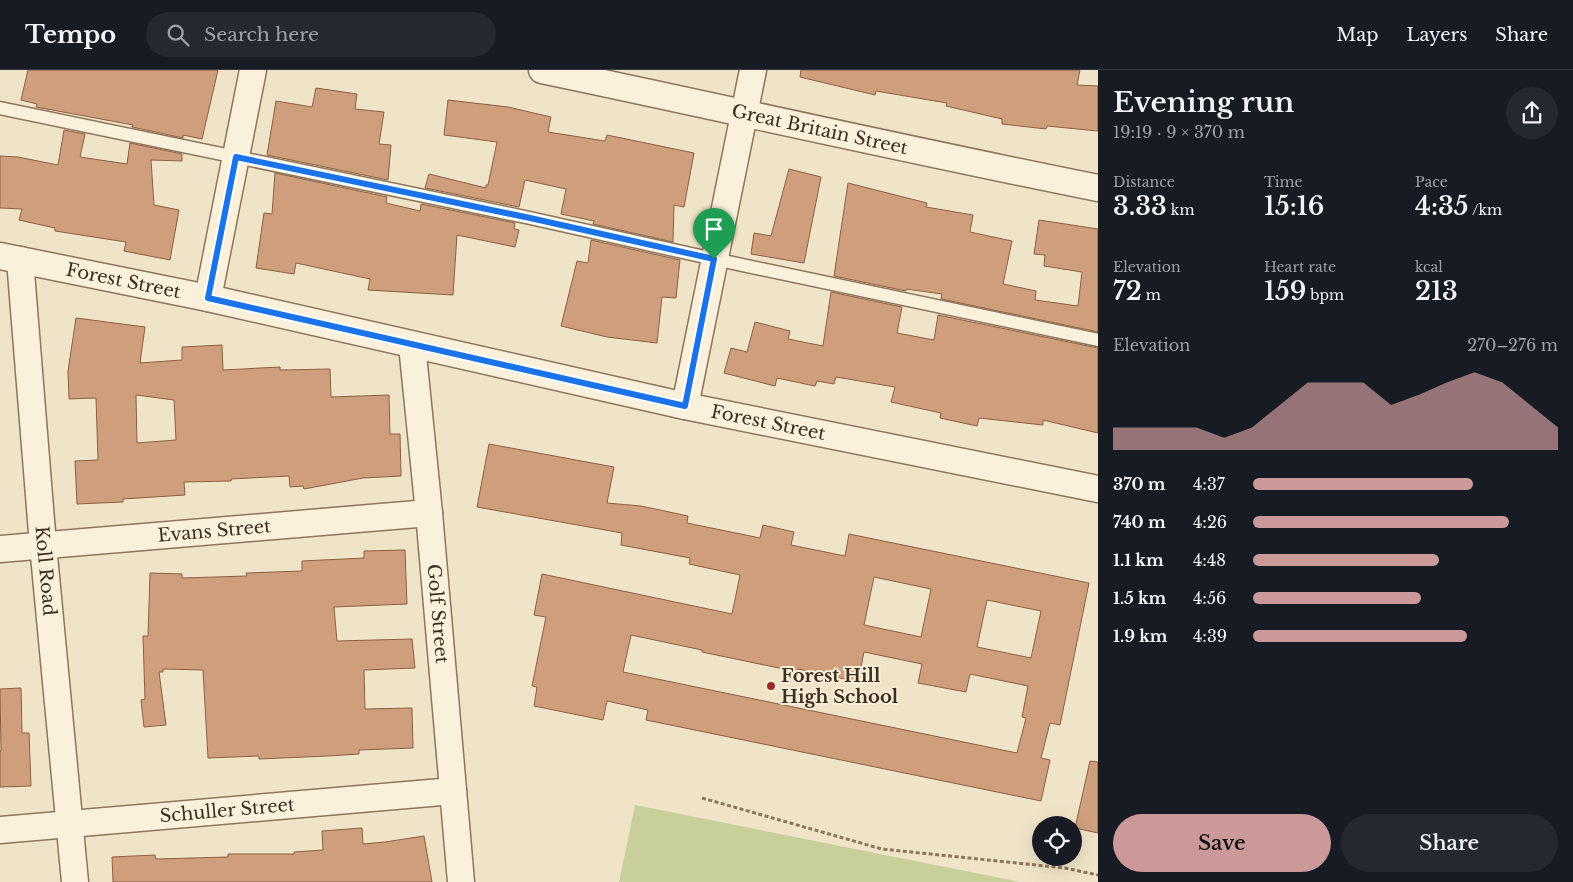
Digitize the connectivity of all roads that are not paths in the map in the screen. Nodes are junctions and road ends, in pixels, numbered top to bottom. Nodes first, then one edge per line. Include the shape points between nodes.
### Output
1 (252, 70) edge
2 (542, 70) edge
3 (754, 70) edge
4 (0, 108) edge
5 (745, 112) junction
6 (236, 157) junction
7 (1098, 188) edge
8 (10, 258) edge
9 (714, 259) junction
10 (208, 298) junction
11 (1098, 340) edge
12 (412, 345) junction
13 (685, 406) junction
14 (1098, 489) edge
15 (429, 513) junction
16 (43, 545) junction
17 (0, 549) edge
18 (453, 791) junction
19 (70, 824) junction
20 (0, 830) edge
21 (75, 882) edge
22 (461, 882) edge

1 - 6 street
2 - 5 street, Great Britain Street
3 - 5 street
4 - 6 lane
5 - 7 street, Great Britain Street
5 - 9 street
6 - 9 lane
6 - 10 street
8 - 10 street, Forest Street
8 - 16 street, Koll Road
9 - 11 lane
9 - 13 street
10 - 12 street, Forest Street
12 - 13 street, Forest Street
12 - 15 street, Golf Street
13 - 14 street, Forest Street
15 - 16 street, Evans Street
15 - 18 street, Golf Street
16 - 17 street, Evans Street
16 - 19 street, Koll Road
18 - 19 street, Schuller Street
18 - 22 street, Golf Street
19 - 20 street, Schuller Street
19 - 21 street, Koll Road

